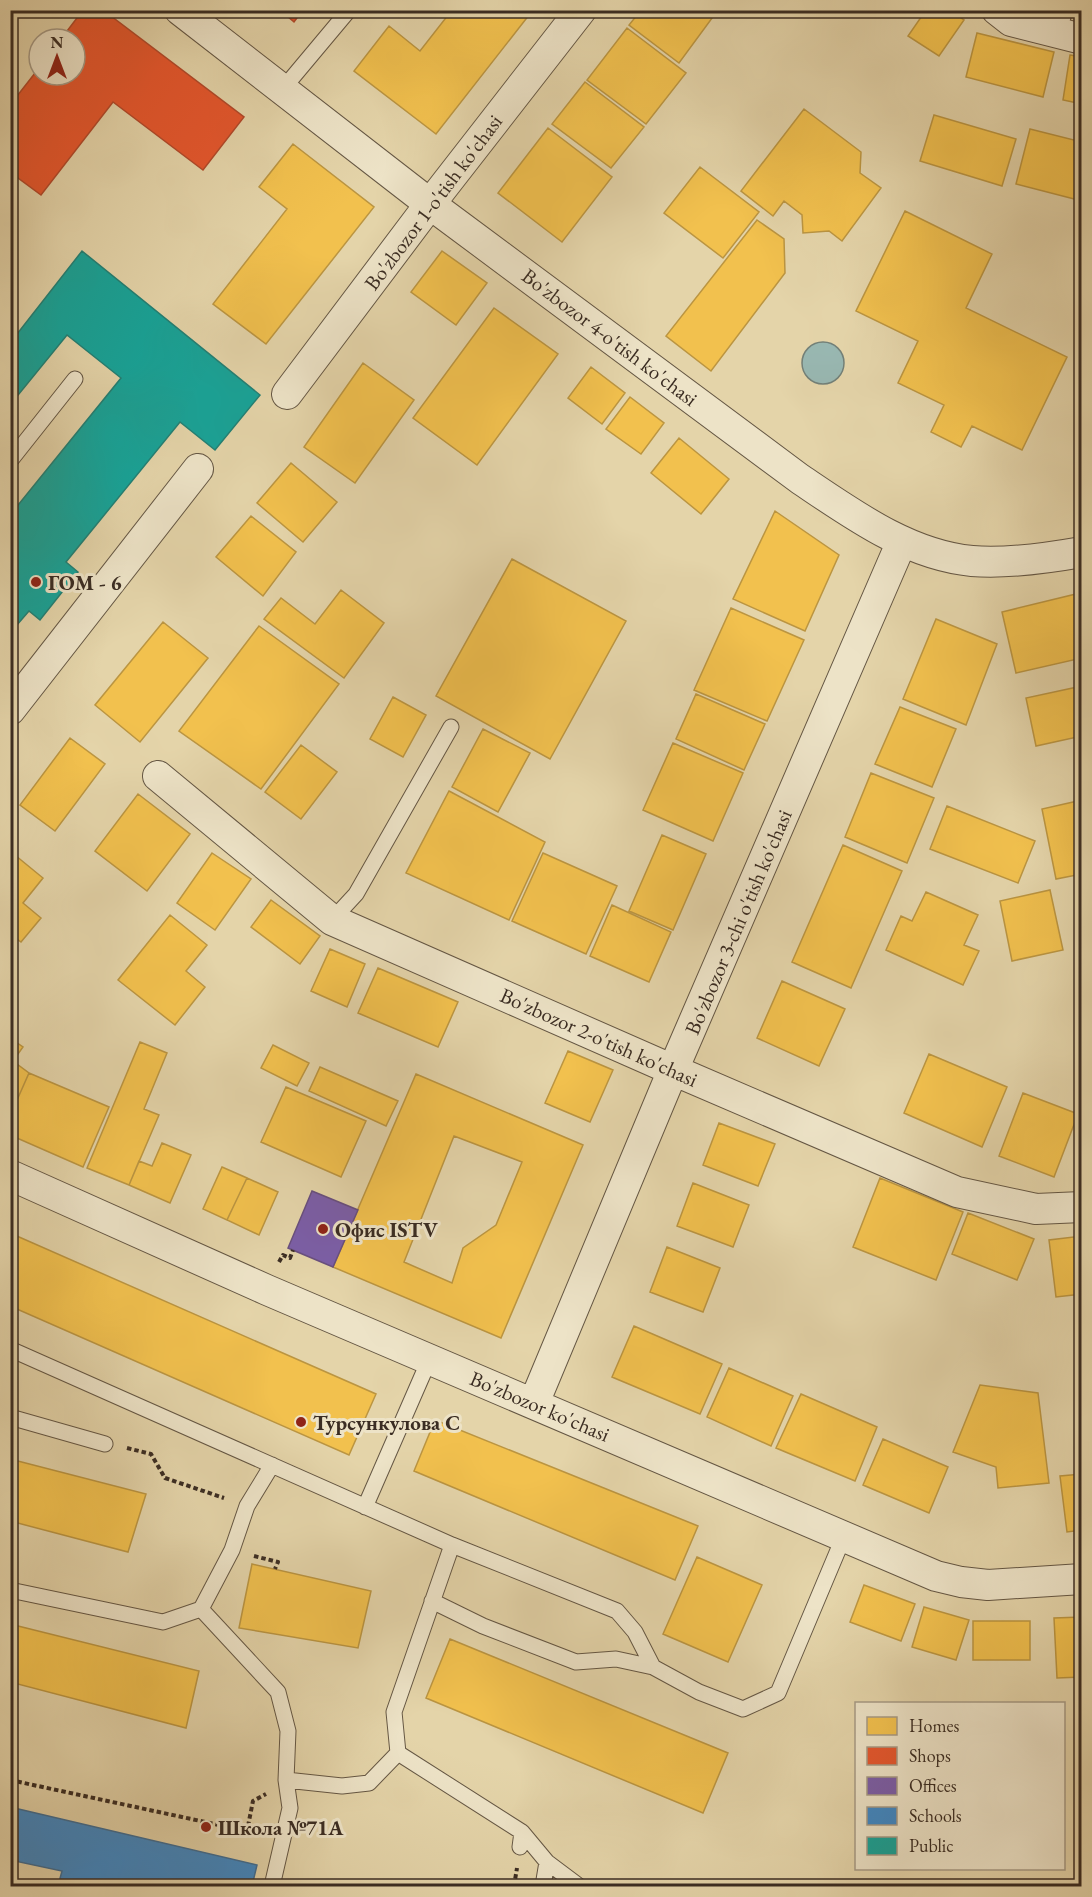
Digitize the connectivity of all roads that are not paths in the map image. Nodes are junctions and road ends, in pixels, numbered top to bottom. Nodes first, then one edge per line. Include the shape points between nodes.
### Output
1 (180, 10) edge
2 (349, 10) edge
3 (581, 10) edge
4 (998, 10) edge
5 (1068, 28) edge
6 (282, 90) junction
7 (430, 204) junction
8 (75, 379) dead end
9 (287, 394) dead end
10 (10, 461) edge
11 (198, 469) dead end
12 (902, 541) junction
13 (1082, 552) edge
14 (10, 710) edge
15 (451, 727) dead end
16 (158, 776) dead end
17 (332, 920) junction
18 (674, 1070) junction
19 (10, 1175) edge
20 (1082, 1207) edge
21 (10, 1349) edge
22 (430, 1358) junction
23 (534, 1403) junction
24 (10, 1418) edge
25 (105, 1444) road end
26 (272, 1465) junction
27 (365, 1507) junction
28 (844, 1536) junction
29 (452, 1545) junction
30 (1082, 1579) edge
31 (10, 1590) edge
32 (432, 1601) junction
33 (201, 1609) junction
34 (653, 1667) junction
35 (398, 1753) junction
36 (286, 1780) junction
37 (547, 1862) junction
38 (272, 1887) edge
39 (543, 1887) edge
40 (579, 1887) edge

1 - 6 street, Bo'zbozor 4-o'tish ko'chasi
2 - 6 lane
3 - 7 street, Bo'zbozor 1-o'tish ko'chasi
4 - 5 street via 1011,21
6 - 7 street, Bo'zbozor 4-o'tish ko'chasi
7 - 9 street, Bo'zbozor 1-o'tish ko'chasi
7 - 12 street, Bo'zbozor 4-o'tish ko'chasi via 800,479 851,514
8 - 10 lane
11 - 14 street
12 - 13 street, Bo'zbozor 4-o'tish ko'chasi via 972,561
12 - 18 street, Bo'zbozor 3-chi o'tish ko'chasi
15 - 17 lane via 356,894
16 - 17 street, Bo'zbozor 2-o'tish ko'chasi
17 - 18 street, Bo'zbozor 2-o'tish ko'chasi
18 - 20 street, Bo'zbozor 2-o'tish ko'chasi via 957,1192 1036,1209
18 - 23 street, Bo'zbozor 3-chi o'tish ko'chasi
19 - 22 street, Bo'zbozor ko'chasi
21 - 26 lane
22 - 23 street, Bo'zbozor ko'chasi
22 - 27 lane
23 - 28 street, Bo'zbozor ko'chasi
24 - 25 lane
26 - 27 lane
26 - 33 lane via 246,1506 232,1550
27 - 29 lane
28 - 30 street, Bo'zbozor ko'chasi via 936,1576 961,1582 988,1585
28 - 34 lane via 778,1693 743,1709 699,1692
29 - 32 lane
29 - 34 lane via 617,1611 635,1632
31 - 33 lane via 163,1622
32 - 34 lane via 483,1626 576,1662 616,1659
32 - 35 lane via 394,1712
33 - 36 lane via 278,1692 288,1731
35 - 36 lane via 369,1783 342,1786
35 - 37 lane via 521,1839
36 - 38 lane via 290,1808
37 - 39 lane
37 - 40 lane

